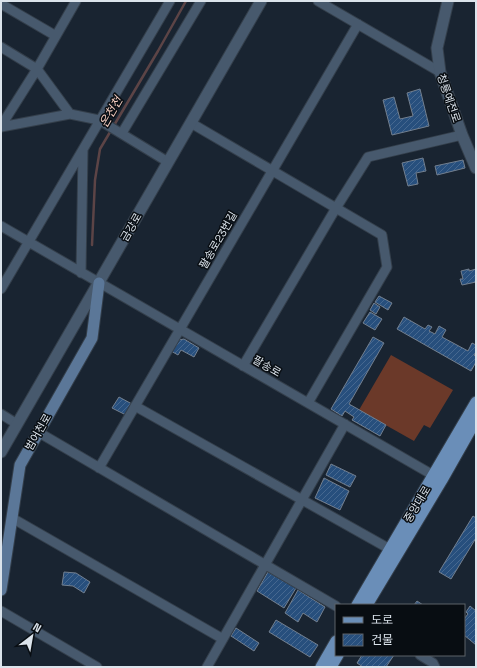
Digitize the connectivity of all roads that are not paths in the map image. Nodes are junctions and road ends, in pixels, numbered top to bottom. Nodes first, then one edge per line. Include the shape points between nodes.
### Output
1 (76, 1) edge
2 (170, 1) edge
3 (201, 1) edge
4 (261, 1) edge
5 (318, 1) edge
6 (448, 1) edge
7 (1, 4) edge
8 (358, 24) junction
9 (56, 36) junction
10 (1, 47) edge
11 (37, 69) junction
12 (440, 72) junction
13 (70, 114) junction
14 (102, 122) junction
15 (191, 123) junction
16 (1, 126) edge
17 (120, 132) junction
18 (462, 134) junction
19 (83, 150) junction
20 (168, 162) junction
21 (476, 168) edge
22 (272, 170) junction
23 (336, 208) junction
24 (1, 226) edge
25 (28, 242) junction
26 (80, 273) junction
27 (99, 283) junction
28 (1, 289) edge
29 (180, 330) junction
30 (243, 366) junction
31 (476, 402) edge
32 (308, 403) junction
33 (135, 406) junction
34 (1, 414) edge
35 (17, 424) junction
36 (345, 424) junction
37 (474, 427) edge
38 (38, 432) junction
39 (1, 452) edge
40 (99, 468) junction
41 (438, 478) junction
42 (302, 500) junction
43 (12, 518) junction
44 (394, 552) junction
45 (265, 566) junction
46 (1, 590) edge
47 (358, 604) edge
48 (368, 604) edge
49 (335, 605) edge
50 (1, 611) edge
51 (223, 639) junction
52 (335, 643) edge
53 (337, 656) edge
54 (422, 656) edge
55 (97, 667) edge
56 (207, 667) edge
57 (321, 667) edge
58 (331, 667) edge
59 (435, 667) edge

1 - 9 street
2 - 14 street
3 - 17 street
4 - 15 street, 금강로
5 - 8 street
6 - 12 street, 청룡예전로 via 437,48
7 - 9 street
8 - 12 street
8 - 22 street, 팔송로23번길
9 - 11 street
10 - 11 street
11 - 13 street
11 - 16 street
12 - 18 street, 청룡예전로
13 - 14 street
13 - 16 street
14 - 17 street
14 - 19 street
15 - 20 street, 금강로
15 - 22 street
17 - 20 street
18 - 21 street, 청룡예전로
18 - 23 street via 368,157
19 - 25 street
19 - 26 street
20 - 27 street, 금강로
22 - 23 street
22 - 29 street, 팔송로23번길
23 - 30 street
23 - 32 street via 382,235 387,268
24 - 25 street, 팔송로
25 - 26 street, 팔송로
25 - 28 street
26 - 27 street, 팔송로
27 - 29 street, 팔송로
27 - 35 street, 금강로
27 - 38 main road, 범어천로 via 92,338
29 - 30 street, 팔송로
29 - 33 street, 팔송로23번길
30 - 32 street, 팔송로
31 - 41 main road, 중앙대로
32 - 36 street, 팔송로
33 - 40 street, 팔송로23번길
33 - 42 street
34 - 35 street
35 - 39 street, 금강로
36 - 41 street, 팔송로
36 - 42 street
37 - 41 main road, 중앙대로
38 - 40 street
38 - 43 main road, 범어천로 via 20,465
40 - 45 street
41 - 44 main road, 중앙대로
42 - 44 street
42 - 45 street
43 - 46 main road, 범어천로
43 - 51 street
44 - 47 main road, 중앙대로
44 - 48 main road, 중앙대로
45 - 49 street
45 - 51 street
50 - 55 street
51 - 56 street
52 - 57 main road
53 - 58 main road
54 - 59 street

